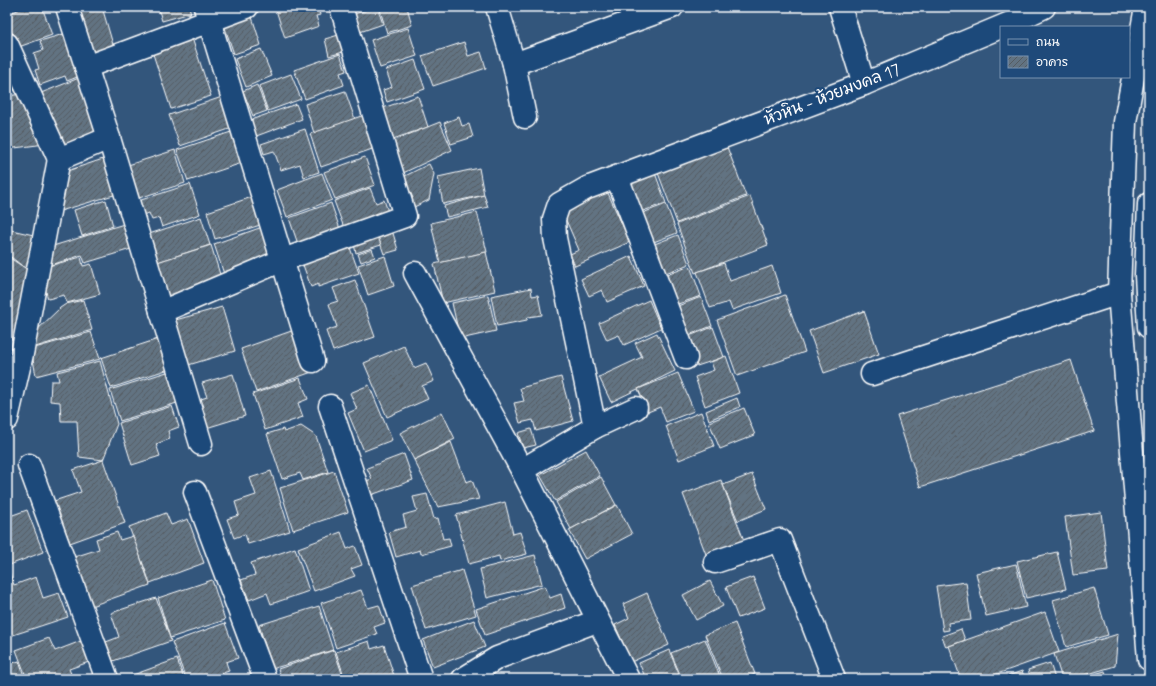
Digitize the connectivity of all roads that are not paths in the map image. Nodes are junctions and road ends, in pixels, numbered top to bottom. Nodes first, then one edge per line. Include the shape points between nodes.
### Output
1 (67, 7) edge
2 (247, 7) edge
3 (341, 7) edge
4 (497, 7) edge
5 (672, 7) edge
6 (840, 7) edge
7 (1044, 7) edge
8 (1146, 7) edge
9 (207, 14) edge
10 (1003, 26) edge
11 (1000, 27) edge
12 (7, 44) edge
13 (514, 64) junction
14 (86, 67) junction
15 (864, 84) junction
16 (525, 116) dead end
17 (109, 138) junction
18 (59, 159) junction
19 (617, 177) junction
20 (1149, 204) edge
21 (284, 260) junction
22 (415, 274) dead end
23 (1119, 293) junction
24 (161, 312) junction
25 (1149, 327) edge
26 (15, 350) edge
27 (686, 358) dead end
28 (314, 361) dead end
29 (872, 374) dead end
30 (330, 406) dead end
31 (636, 408) dead end
32 (7, 419) edge
33 (595, 427) junction
34 (202, 444) dead end
35 (29, 465) dead end
36 (522, 470) junction
37 (195, 492) dead end
38 (715, 562) dead end
39 (597, 621) junction
40 (1149, 659) edge
41 (107, 679) edge
42 (265, 679) edge
43 (421, 679) edge
44 (463, 679) edge
45 (628, 679) edge
46 (834, 679) edge

1 - 14 street
2 - 9 street
3 - 21 street via 405,216
4 - 13 street
5 - 13 street
6 - 15 street
7 - 10 street, หัวหิน - ห้วยมงคล 17
8 - 23 street via 1125,122
9 - 14 street
9 - 21 street
11 - 15 street, หัวหิน - ห้วยมงคล 17
12 - 18 street
13 - 16 street
14 - 17 street
15 - 19 street, หัวหิน - ห้วยมงคล 17
17 - 18 street
17 - 24 street
18 - 26 street
19 - 27 street
19 - 33 street, หัวหิน - ห้วยมงคล 17 via 586,188 559,204 554,219 555,238
20 - 25 street via 1146,275
21 - 24 street
21 - 28 street
22 - 36 street
23 - 29 street
23 - 40 street
24 - 34 street
26 - 32 street
30 - 43 street
31 - 33 street
33 - 36 street
35 - 41 street
36 - 39 street
37 - 42 street
38 - 46 street via 780,540
39 - 44 street via 497,658
39 - 45 street

